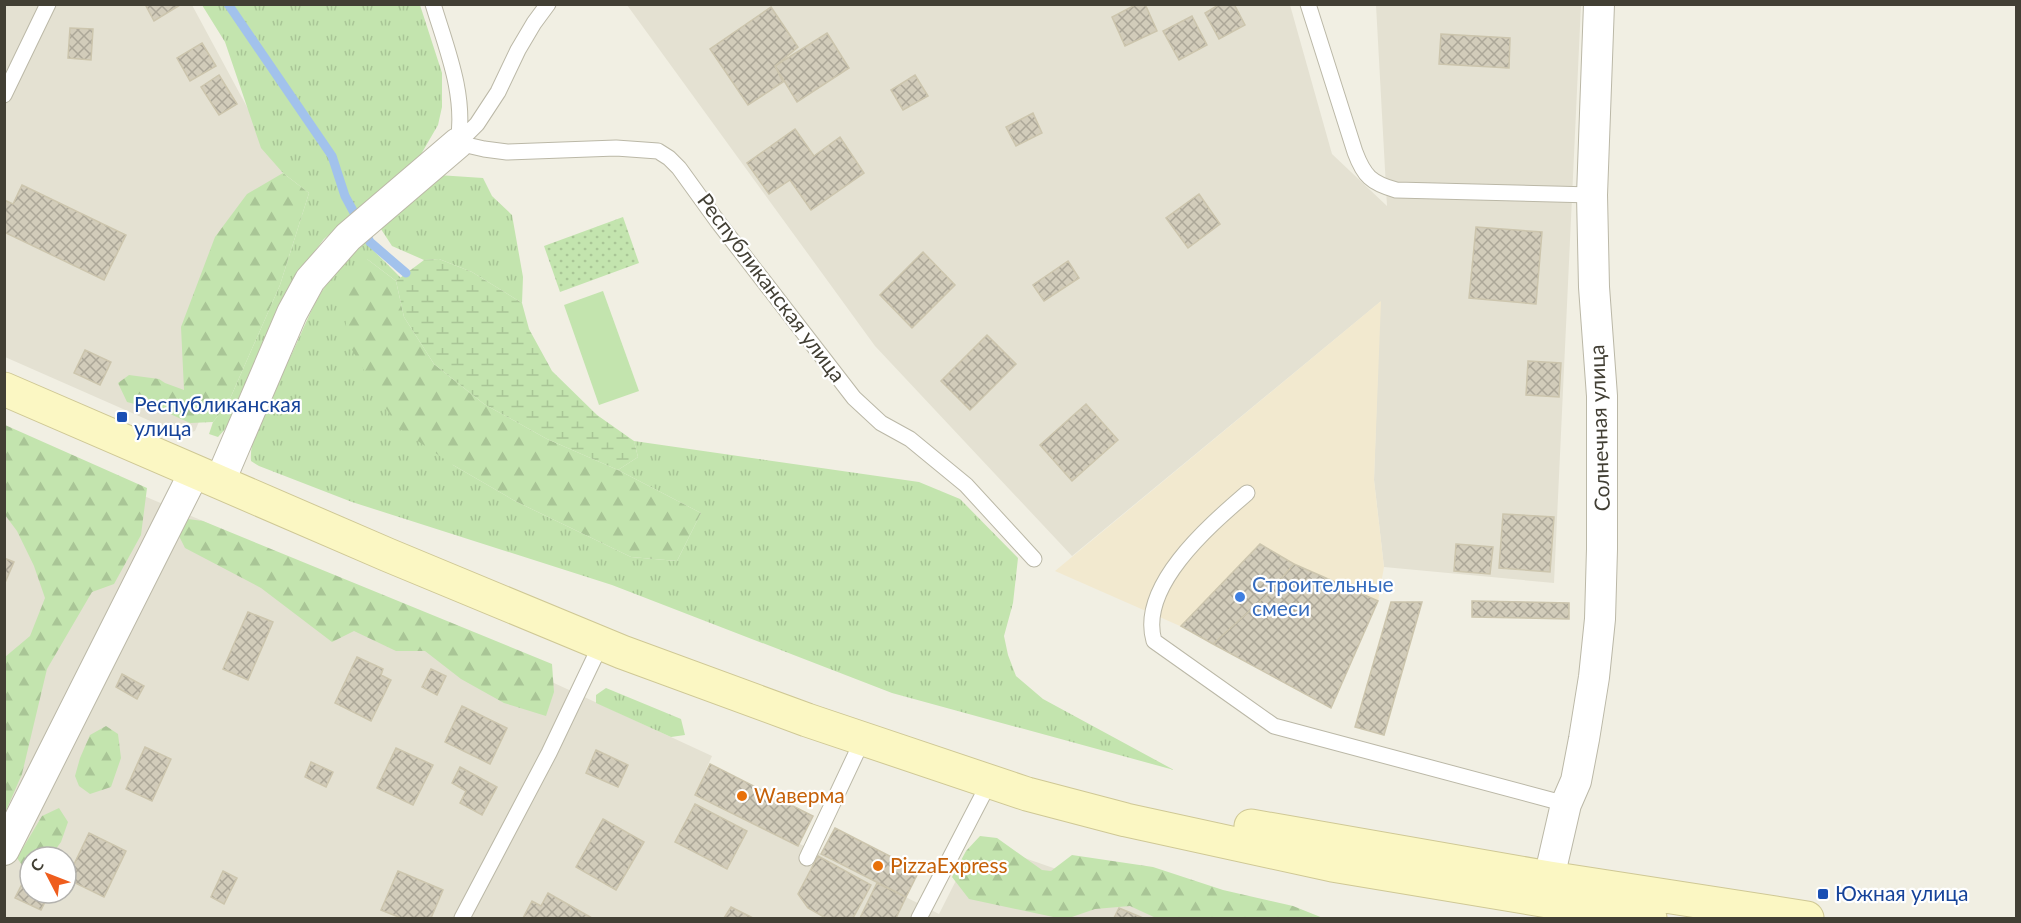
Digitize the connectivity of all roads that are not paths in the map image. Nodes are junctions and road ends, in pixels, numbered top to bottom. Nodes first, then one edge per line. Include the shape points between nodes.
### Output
1 (48, 4) edge
2 (433, 4) edge
3 (548, 4) edge
4 (1308, 4) edge
5 (1599, 4) edge
6 (4, 95) edge
7 (458, 143) junction
8 (1592, 195) junction
9 (4, 390) edge
10 (208, 476) junction
11 (1247, 493) dead end
12 (1034, 559) dead end
13 (601, 644) junction
14 (863, 739) junction
15 (992, 781) junction
16 (1566, 804) junction
17 (4, 850) edge
18 (807, 858) dead end
19 (1536, 883) edge
20 (462, 918) edge
21 (919, 918) edge
22 (1650, 918) edge
23 (1807, 918) edge

1 - 6 lane
2 - 7 lane via 456,80
3 - 7 lane via 488,108
4 - 8 lane via 1355,152 1370,179 1396,190
5 - 8 street, Солнечная улица
7 - 10 street via 348,237 310,280
7 - 12 lane, Республиканская улица via 507,152 590,147 658,151 669,158 855,398 881,423 910,439 966,485
8 - 16 street, Солнечная улица via 1602,396 1600,618 1584,739 1576,782
9 - 10 main road
10 - 13 main road
10 - 17 street
11 - 16 lane via 1196,541 1167,579 1152,614 1154,641 1274,726
13 - 14 main road
13 - 20 lane
14 - 15 main road
14 - 18 lane
15 - 19 main road via 1126,820 1332,865
15 - 21 lane
16 - 19 street, Солнечная улица
19 - 22 main road
19 - 23 main road

